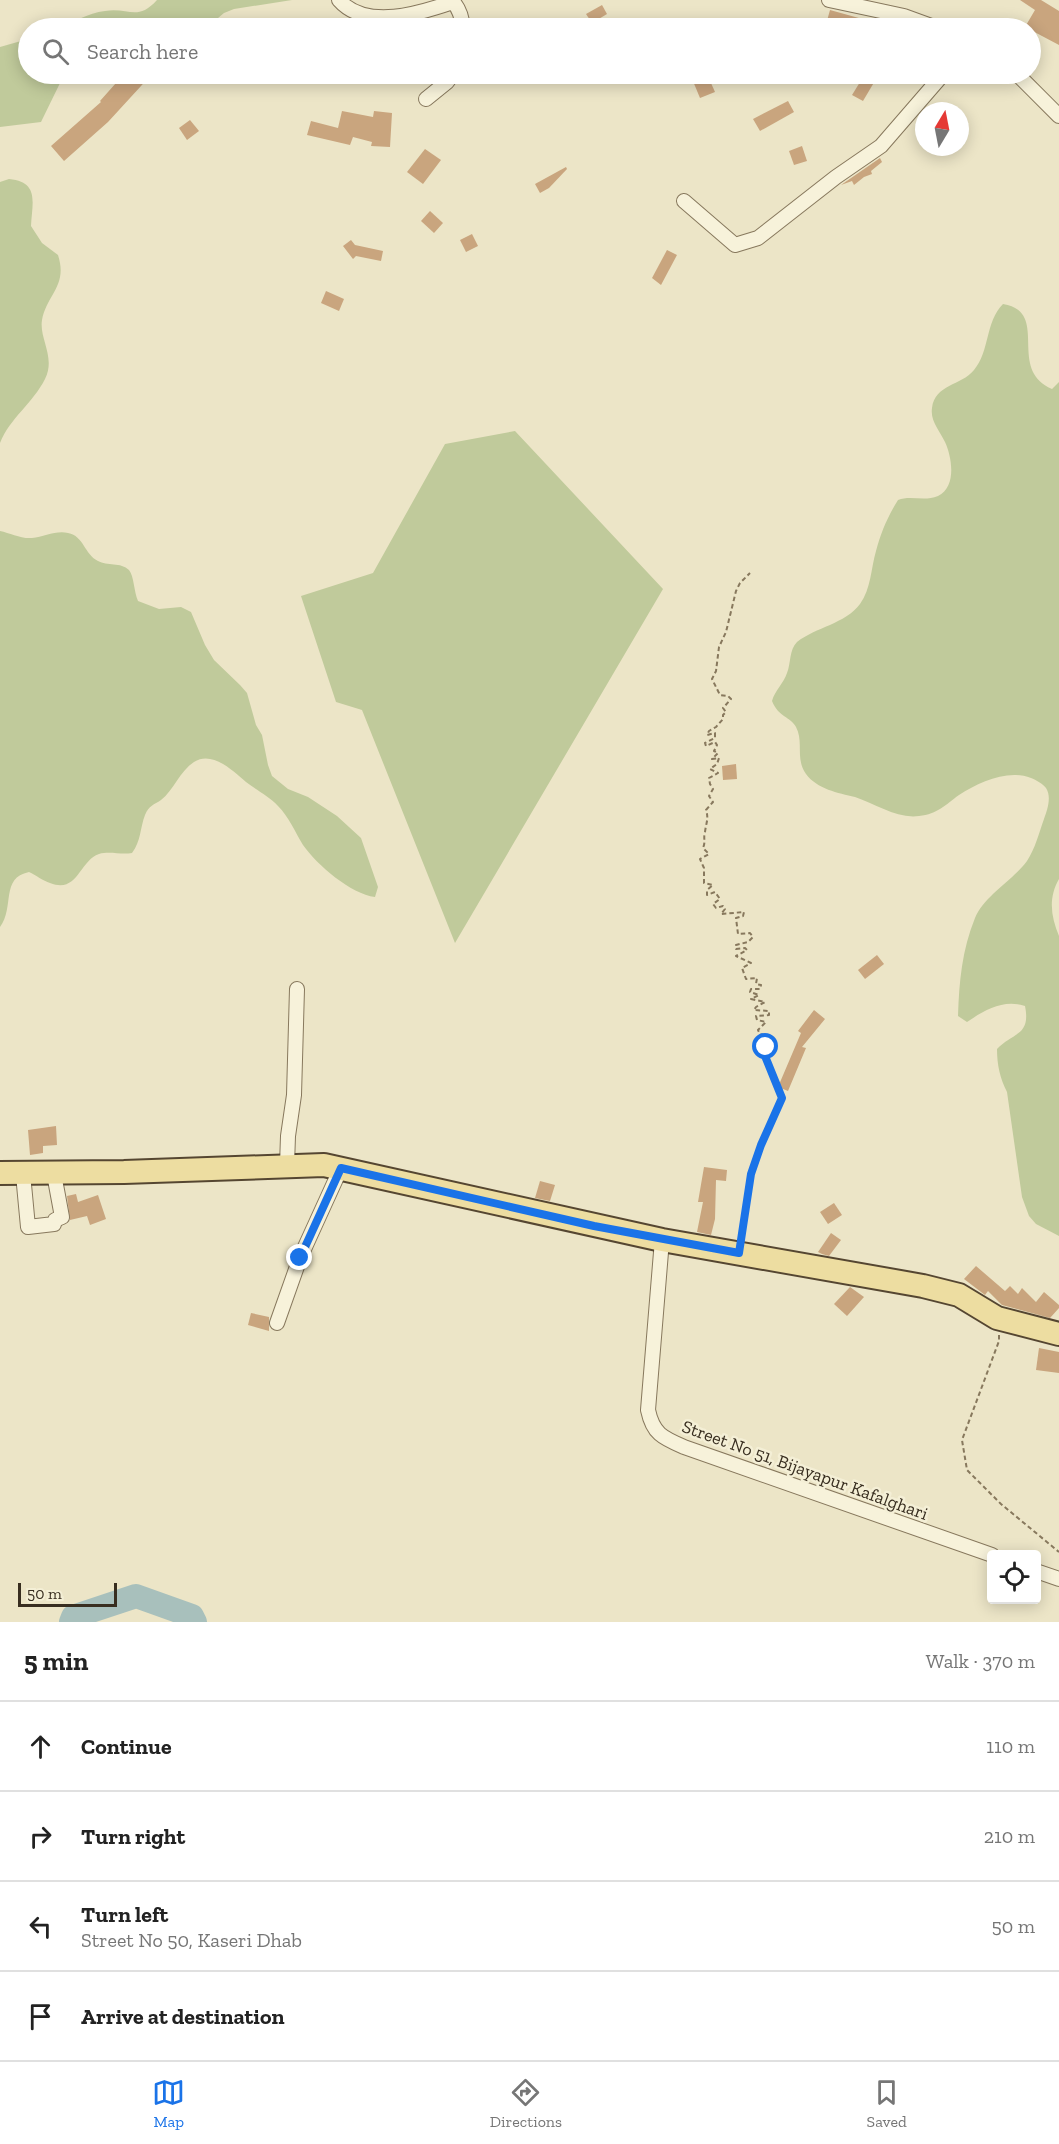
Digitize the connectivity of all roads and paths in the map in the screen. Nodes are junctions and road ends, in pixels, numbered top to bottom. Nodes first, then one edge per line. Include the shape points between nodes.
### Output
1 (339, 0) edge
2 (829, 0) edge
3 (461, 18) edge
4 (910, 18) edge
5 (445, 84) edge
6 (935, 84) edge
7 (1028, 84) edge
8 (426, 99) dead end
9 (1058, 112) edge
10 (684, 201) dead end
11 (750, 573) dead end
12 (297, 989) dead end
13 (287, 1165) junction
14 (341, 1168) junction
15 (0, 1173) edge
16 (54, 1173) junction
17 (23, 1174) junction
18 (662, 1240) junction
19 (739, 1253) junction
20 (998, 1318) junction
21 (277, 1323) dead end
22 (1059, 1334) edge
23 (1059, 1552) edge
24 (987, 1553) edge
25 (1041, 1573) edge
26 (1059, 1579) edge

1 - 3 street via 360,14 379,16 401,16 453,2
2 - 4 street
5 - 8 street
6 - 10 street via 881,146 758,238 735,245
7 - 9 street
11 - 19 path via 736,591 712,679 716,690 731,699 723,708 723,718 707,735 715,733 716,738 705,743 706,746 715,742 714,751 718,753 712,759 719,758 710,769 718,774 709,778 713,802 706,810 703,848 709,854 700,859 704,883 713,885 707,895 715,892 720,898 713,904 716,908 723,906 722,914 744,912 744,916 736,918 738,934 750,933 753,937 735,945 736,949 747,950 736,956 751,963 742,968 746,979 757,978 756,984 762,985 760,989 751,989 759,995 751,999 765,1002 754,1010 769,1011 769,1016 756,1016 766,1022 758,1030 768,1035 762,1041 765,1056 782,1098 751,1174
12 - 13 street via 294,1095
13 - 14 main road
13 - 16 main road
14 - 18 main road
14 - 21 street via 300,1258
15 - 17 main road
16 - 17 main road
16 - 17 street via 62,1217 54,1224 28,1227
18 - 19 main road
18 - 24 street, Street No 51, Bijayapur Kafalghari via 648,1410 657,1432 684,1447
19 - 20 main road via 959,1295
20 - 22 main road
20 - 23 path via 999,1341 962,1440 968,1470 1001,1504
25 - 26 street

